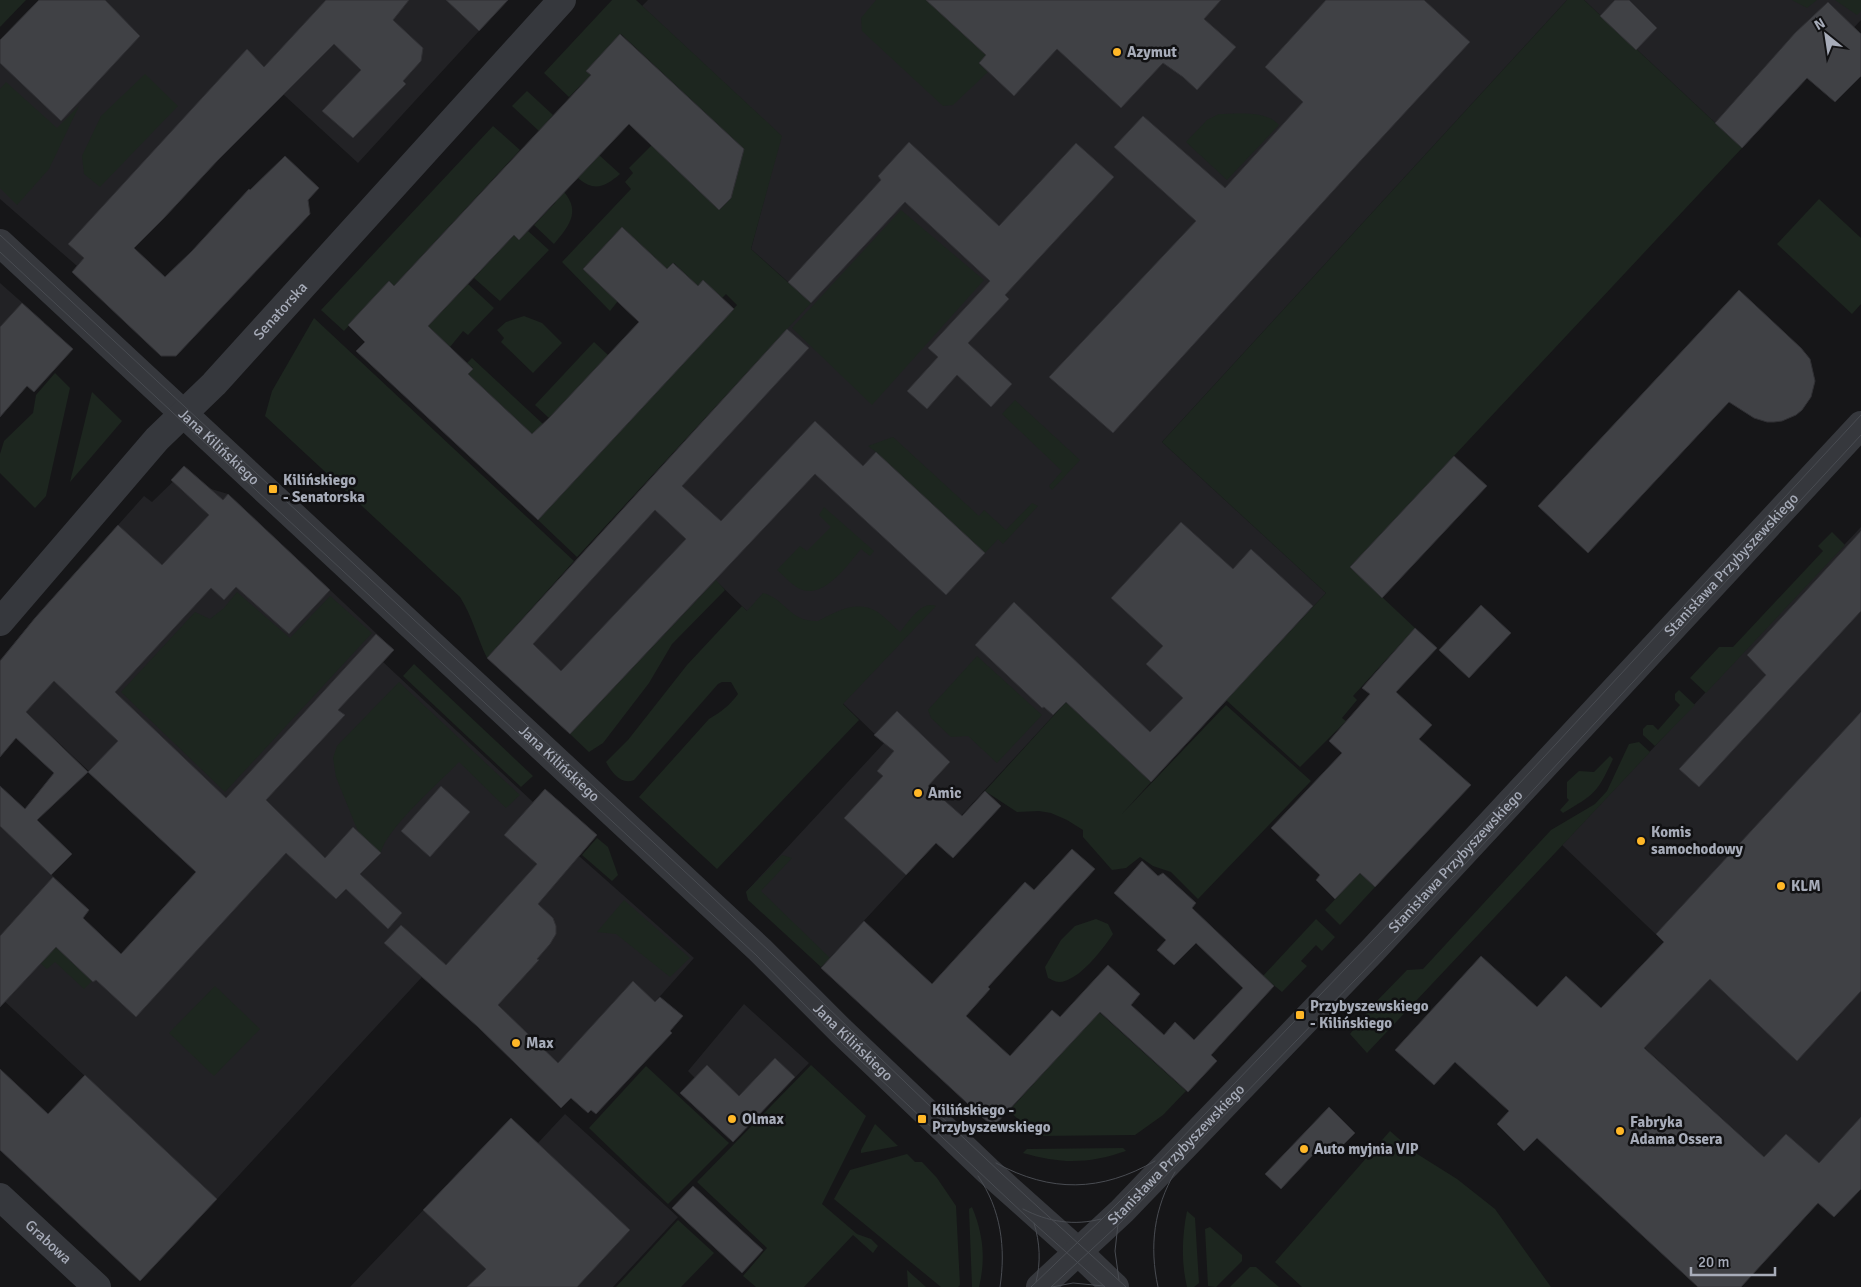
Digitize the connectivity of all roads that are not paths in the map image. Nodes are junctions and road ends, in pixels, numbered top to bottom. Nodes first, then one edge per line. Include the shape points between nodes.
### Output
1 (562, 0) edge
2 (0, 243) edge
3 (183, 414) junction
4 (1861, 425) edge
5 (0, 622) edge
6 (0, 1197) edge
7 (1078, 1252) junction
8 (97, 1287) edge
9 (1040, 1287) edge
10 (1115, 1287) edge

1 - 3 street, Senatorska via 214,384
2 - 3 street, Jana Kilińskiego
3 - 5 street, Senatorska via 157,438
3 - 7 street, Jana Kilińskiego via 760,950 988,1171
4 - 7 street, Stanisława Przybyszewskiego via 1433,887 1122,1211
6 - 8 street, Grabowa
7 - 9 street, Stanisława Przybyszewskiego
7 - 10 street, Jana Kilińskiego

